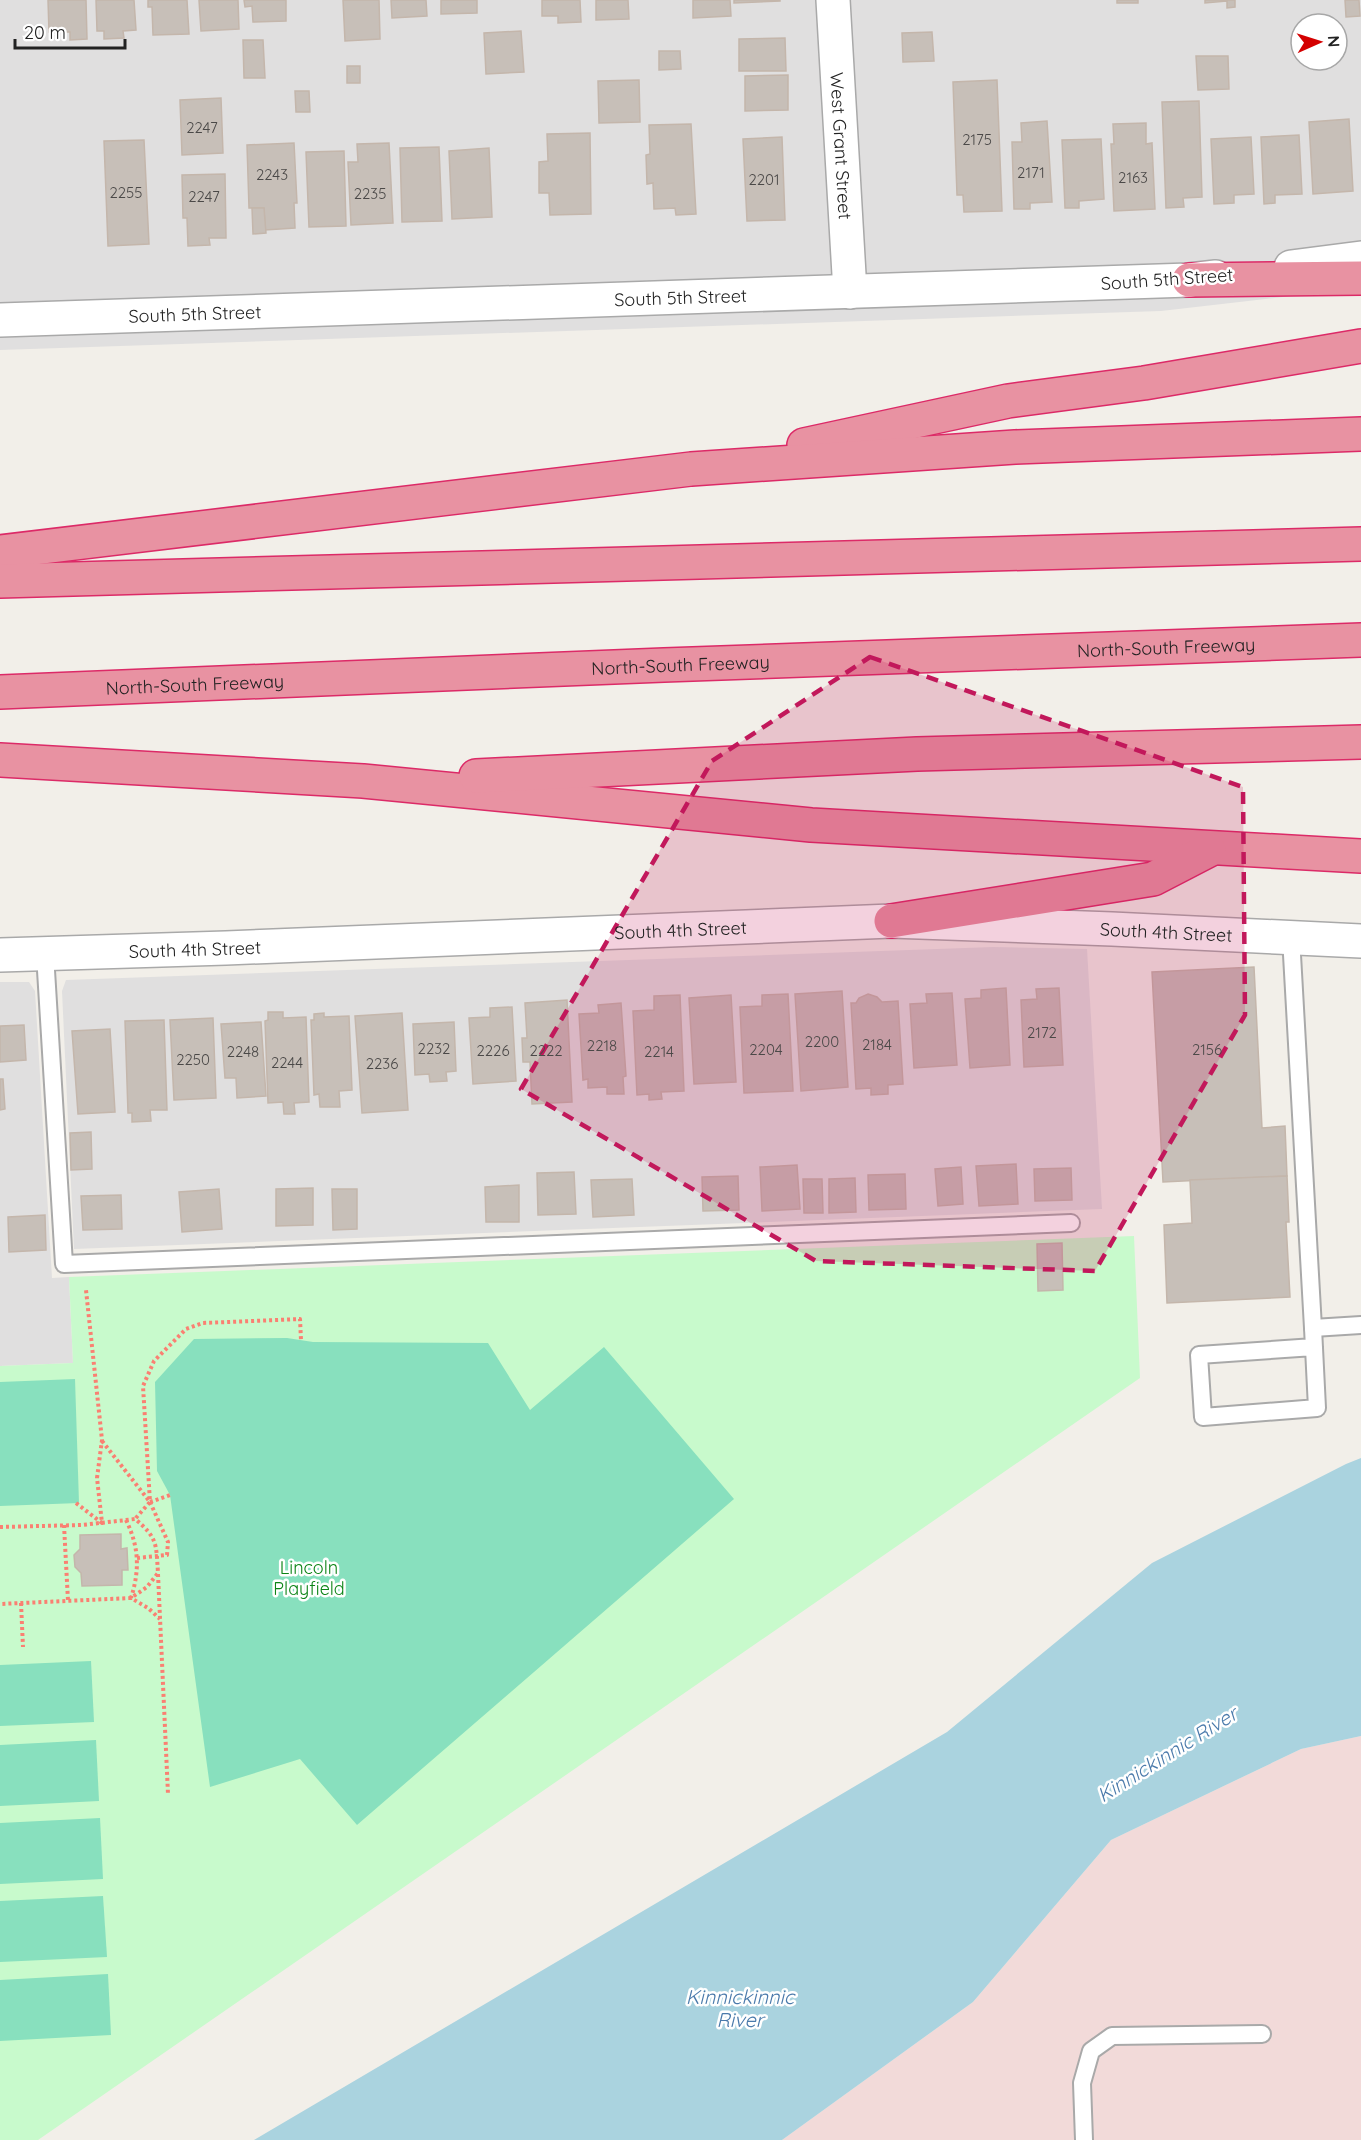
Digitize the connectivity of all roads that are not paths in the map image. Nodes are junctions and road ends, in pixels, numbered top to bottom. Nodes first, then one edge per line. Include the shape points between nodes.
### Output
1 (833, 0) edge
2 (1361, 258) edge
3 (1361, 278) edge
4 (1189, 280) junction
5 (850, 292) junction
6 (0, 320) edge
7 (1361, 346) edge
8 (1361, 434) edge
9 (691, 469) junction
10 (1361, 544) edge
11 (0, 552) edge
12 (0, 581) edge
13 (1361, 640) edge
14 (0, 692) edge
15 (1361, 742) edge
16 (0, 760) edge
17 (363, 781) junction
18 (1211, 849) junction
19 (1268, 852) junction
20 (1361, 856) edge
21 (1361, 874) edge
22 (891, 921) junction
23 (1291, 937) junction
24 (1361, 941) edge
25 (45, 954) junction
26 (0, 955) edge
27 (1071, 1223) dead end
28 (1361, 1325) edge
29 (1312, 1328) junction
30 (1314, 1347) junction
31 (1262, 2034) dead end
32 (1084, 2140) edge

1 - 5 street, West Grant Street
2 - 4 street, South 5th Street
3 - 4 highway
4 - 5 street, South 5th Street
5 - 6 street, South 5th Street
7 - 9 highway via 1144,383 1008,401
8 - 9 highway via 1015,447
9 - 11 highway
10 - 12 highway
13 - 14 highway, North-South Freeway
15 - 17 highway via 917,754
16 - 17 highway
17 - 18 highway via 811,825
18 - 19 highway
18 - 22 highway via 1153,879
19 - 20 highway
19 - 21 highway
22 - 23 street, South 4th Street
22 - 25 street, South 4th Street
23 - 24 street, South 4th Street
23 - 29 lane
25 - 26 street, South 4th Street
25 - 27 lane via 64,1264
28 - 29 lane
29 - 30 lane
30 - 30 lane via 1199,1355 1203,1417 1317,1408
31 - 32 lane via 1112,2036 1091,2051 1082,2083

